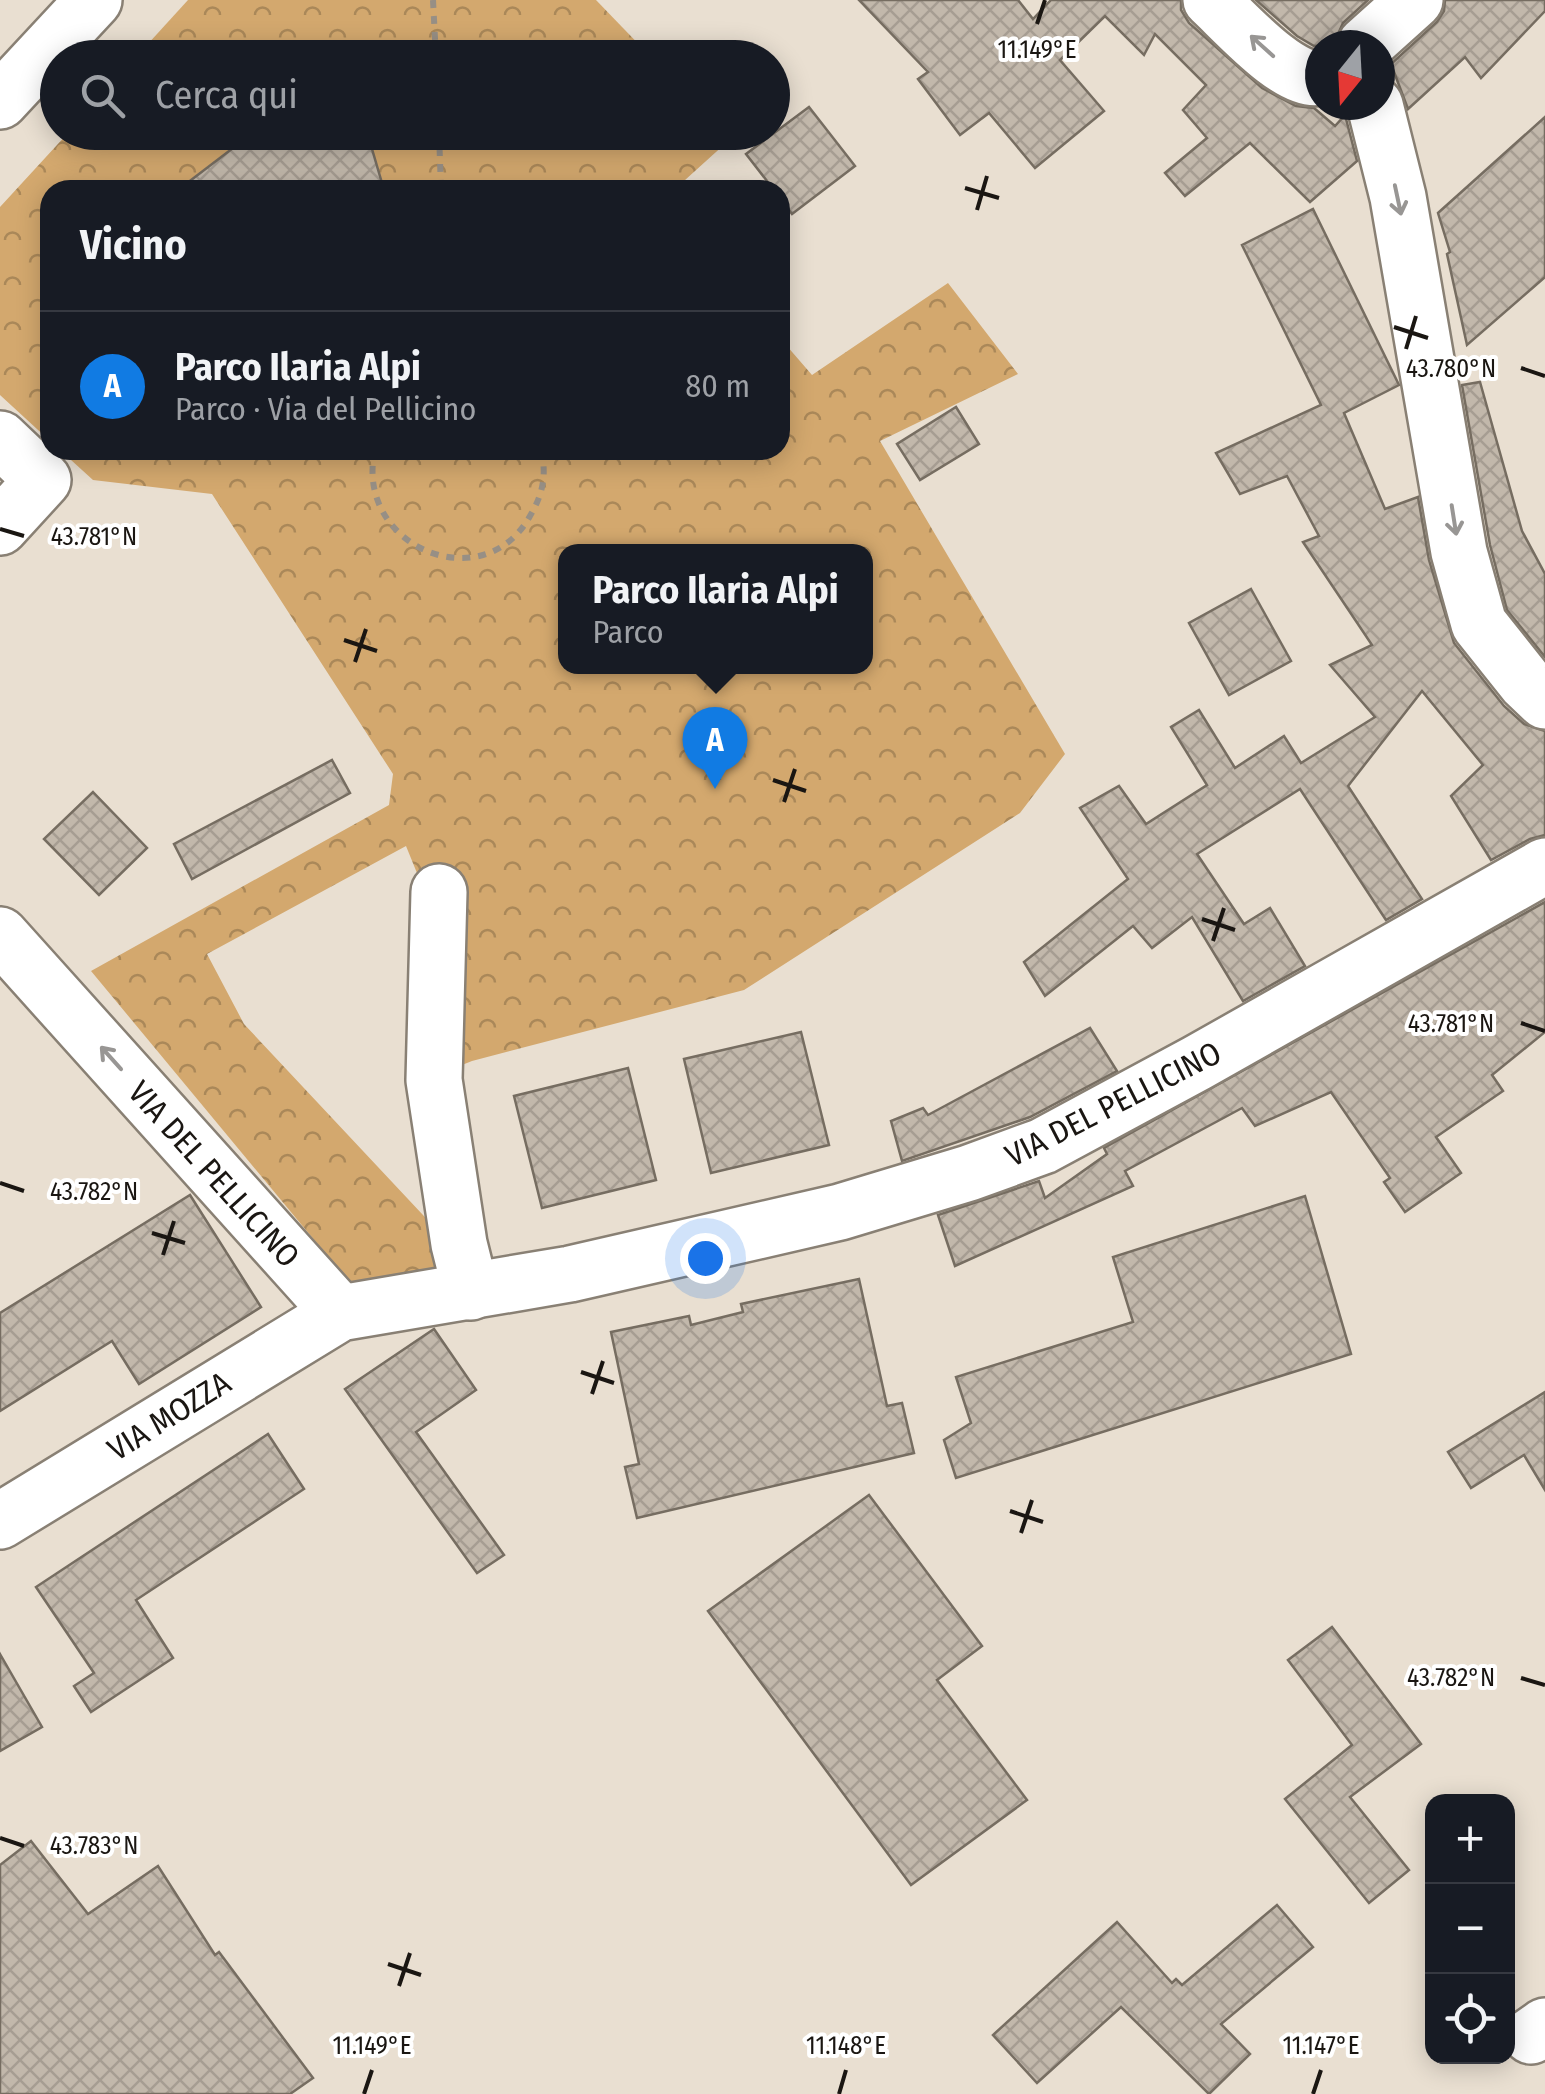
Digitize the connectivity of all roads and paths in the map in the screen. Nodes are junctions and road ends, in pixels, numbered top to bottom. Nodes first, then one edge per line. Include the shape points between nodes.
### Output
1 (94, 0) edge
2 (434, 0) edge
3 (1210, 0) edge
4 (1415, 0) edge
5 (1382, 30) edge
6 (57, 40) edge
7 (435, 40) edge
8 (40, 58) edge
9 (1305, 77) edge
10 (0, 101) edge
11 (1379, 120) edge
12 (440, 150) edge
13 (441, 180) edge
14 (0, 438) edge
15 (373, 460) edge
16 (544, 460) edge
17 (0, 527) edge
18 (1545, 701) edge
19 (1545, 866) edge
20 (438, 892) dead end
21 (0, 936) edge
22 (470, 1292) junction
23 (340, 1313) junction
24 (0, 1521) edge

1 - 6 street
2 - 7 path
9 -> 3 street
4 - 5 street
8 - 10 street
11 -> 18 street via 1469,588 1480,624
12 - 13 path
14 - 17 street via 43,480
15 - 16 path via 374,494 386,519 406,541 452,558 484,554 522,532 542,496
19 - 22 street, VIA DEL PELLICINO via 1043,1146 840,1212
20 - 22 street via 434,1080
23 -> 21 street, VIA DEL PELLICINO
22 - 23 street, VIA DEL PELLICINO
23 - 24 street, VIA MOZZA

